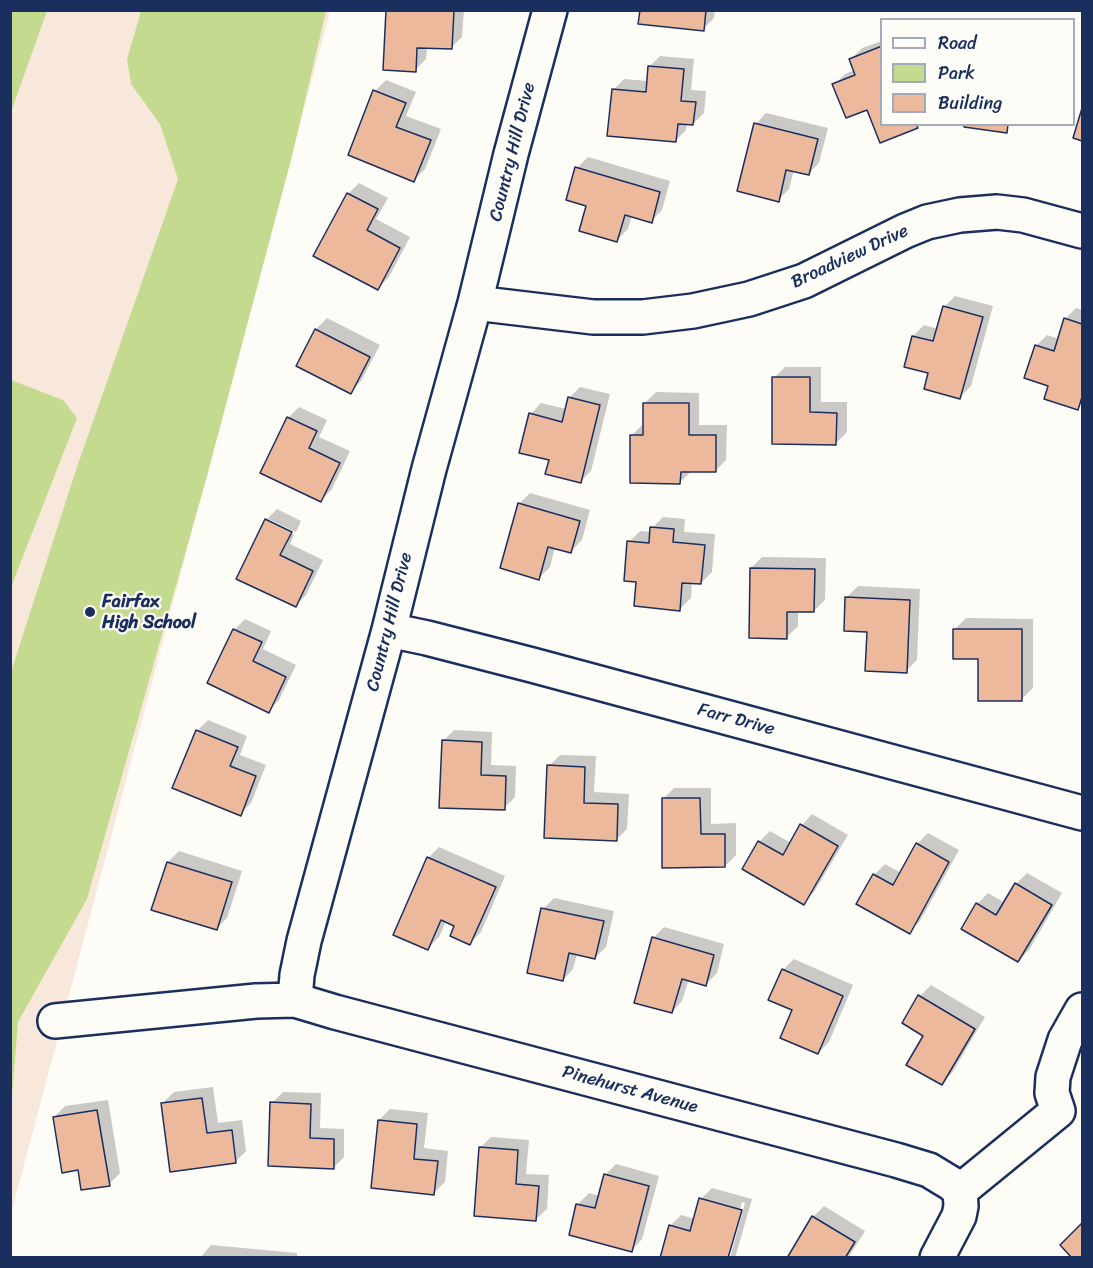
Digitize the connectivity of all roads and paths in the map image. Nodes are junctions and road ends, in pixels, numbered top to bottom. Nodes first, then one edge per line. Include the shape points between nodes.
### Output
1 (550, 10) edge
2 (1083, 231) edge
3 (475, 303) junction
4 (389, 630) junction
5 (1083, 813) edge
6 (295, 1000) junction
7 (1083, 1010) edge
8 (55, 1021) dead end
9 (1070, 1116) edge
10 (960, 1191) junction
11 (938, 1257) edge

1 - 3 street, Country Hill Drive
2 - 3 street, Broadview Drive via 1023,215 960,215 927,222 804,281 749,299 643,317 593,317
3 - 4 street, Country Hill Drive
4 - 5 street, Farr Drive
4 - 6 street, Country Hill Drive via 304,941
6 - 8 street
6 - 10 street, Pinehurst Avenue via 896,1160 929,1170
7 - 9 street via 1065,1040 1053,1077 1052,1093
9 - 10 street
10 - 11 street via 959,1216

